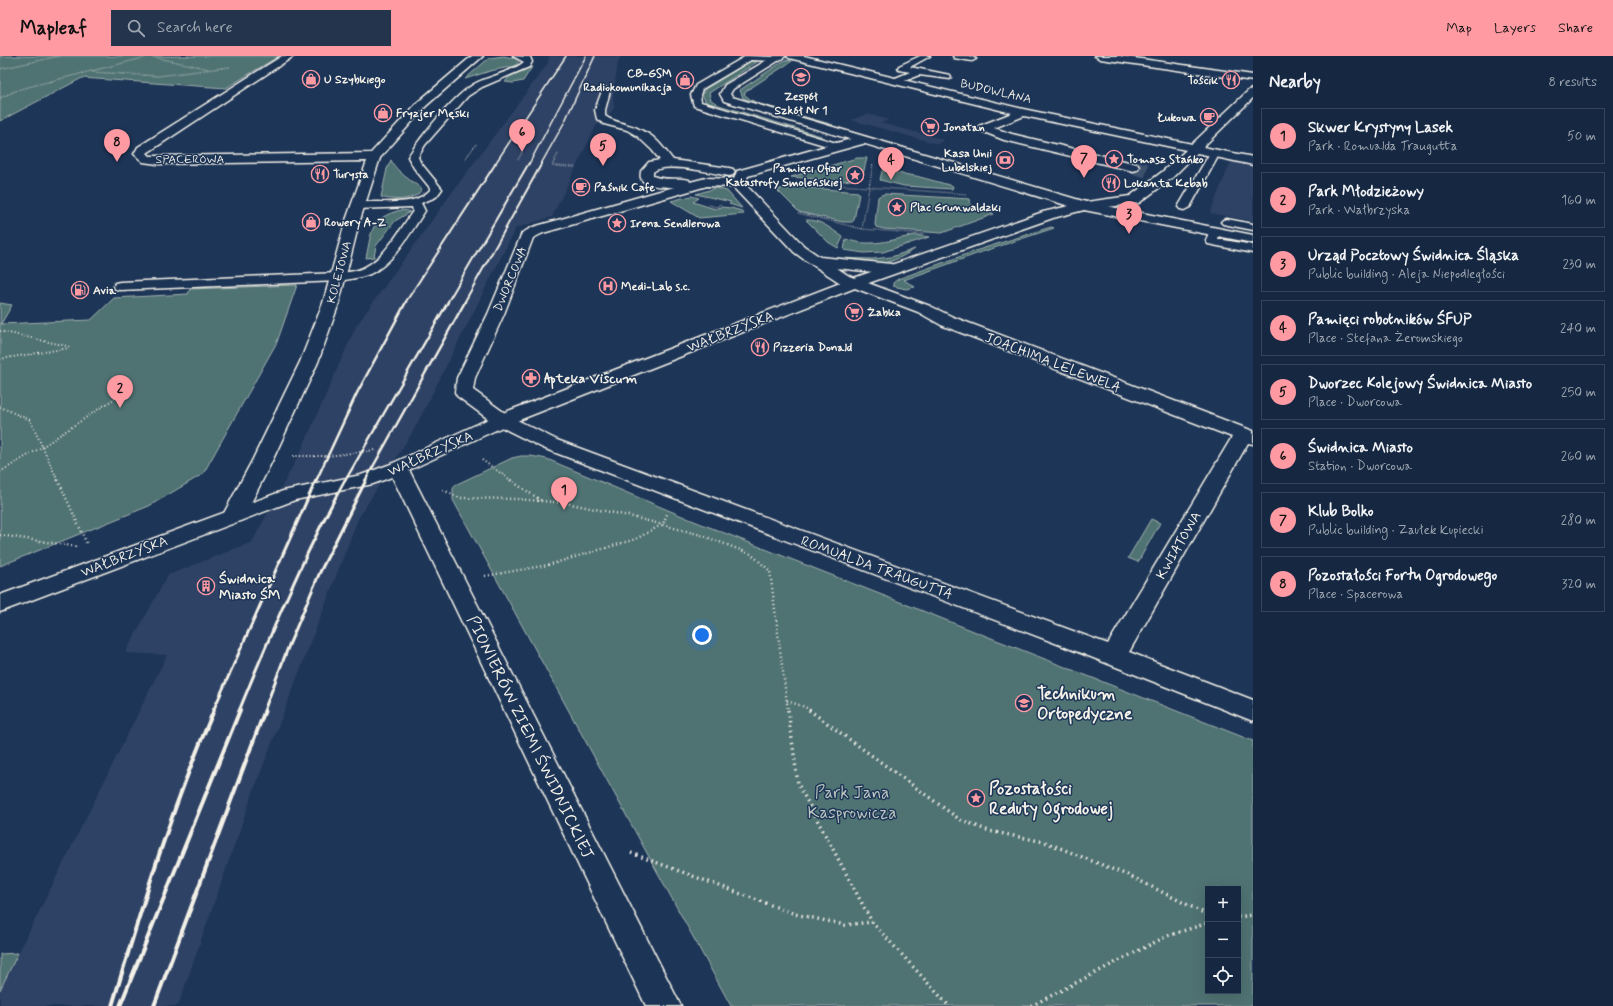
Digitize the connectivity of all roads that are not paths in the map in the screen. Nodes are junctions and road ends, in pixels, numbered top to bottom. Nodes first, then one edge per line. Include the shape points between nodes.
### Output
1 (289, 56) edge
2 (478, 56) edge
3 (517, 56) edge
4 (926, 56) edge
5 (957, 56) edge
6 (1100, 56) edge
7 (800, 57) edge
8 (778, 58) edge
9 (972, 58) dead end
10 (918, 72) junction
11 (947, 77) dead end
12 (1253, 78) edge
13 (896, 80) junction
14 (606, 91) dead end
15 (1253, 92) edge
16 (1023, 112) junction
17 (642, 135) joint
18 (862, 140) junction
19 (840, 147) junction
20 (1196, 148) junction
21 (1215, 153) junction
22 (374, 157) junction
23 (1253, 161) edge
24 (668, 163) junction
25 (1132, 167) tunnel mouth
26 (1150, 171) tunnel mouth
27 (1167, 175) junction
28 (709, 177) junction
29 (740, 178) junction
30 (415, 202) junction
31 (357, 206) junction
32 (1084, 206) junction
33 (1184, 207) dead end
34 (1226, 222) dead end
35 (1253, 227) edge
36 (1214, 231) junction
37 (1253, 238) edge
38 (1253, 249) edge
39 (817, 260) junction
40 (891, 269) junction
41 (339, 277) junction
42 (854, 283) junction
43 (120, 286) dead end
44 (502, 420) junction
45 (1248, 436) edge
46 (390, 459) junction
47 (234, 515) junction
48 (0, 604) edge
49 (1114, 656) junction
50 (1253, 711) edge
51 (664, 1006) edge

1 - 22 street, SPACEROWA via 142,150 140,154 147,159 157,160
2 - 22 street, KOLEJOWA via 422,104
3 - 30 lane via 527,59 526,65 471,89 421,144 413,157 414,160 437,189 435,194
4 - 10 lane via 902,68
5 - 9 lane
6 - 12 street
7 - 13 street, BUDOWLANA
8 - 18 street via 729,87 725,94 728,99
8 - 19 lane via 750,57 699,88 695,94 697,104
10 - 11 lane
10 - 13 lane
13 - 16 street, BUDOWLANA
14 - 17 lane via 600,117
15 - 20 street
16 - 20 street, BUDOWLANA
16 - 25 street via 983,128 1008,137
17 - 24 street via 656,147
18 - 19 street, DWORCOWA
18 - 32 street
19 - 29 street, DWORCOWA
20 - 21 street, BUDOWLANA
20 - 27 street
21 - 23 street, BUDOWLANA
21 - 33 lane
22 - 31 street, KOLEJOWA
24 - 28 street via 685,164
24 - 28 street via 652,165 647,178 659,183
26 - 27 street
27 - 32 street via 1134,200
28 - 29 street, DWORCOWA
28 - 44 street, DWORCOWA via 538,230 527,236 499,308 466,378 464,392
29 - 39 street via 738,185 799,249
30 - 31 lane
30 - 41 lane via 419,211 380,262 364,272
31 - 41 street, KOLEJOWA
32 - 36 street
32 - 40 street via 1048,215
34 - 35 lane
36 - 37 street
36 - 38 lane via 1212,241
39 - 40 street
39 - 42 street
40 - 42 street
41 - 43 lane
41 - 47 street, KOLEJOWA via 309,362
42 - 44 street, WAŁBRZYSKA
42 - 45 street, JOACHIMA LELEWELA
44 - 46 street, WAŁBRZYSKA
44 - 49 street, ROMUALDA TRAUGUTTA via 550,444
45 - 49 street, KWIATOWA
46 - 47 street, WAŁBRZYSKA via 366,480 290,495
46 - 51 street, PIONIERÓW ZIEMI ŚWIDNICKIEJ
47 - 48 street, WAŁBRZYSKA
49 - 50 street, ROMUALDA TRAUGUTTA

